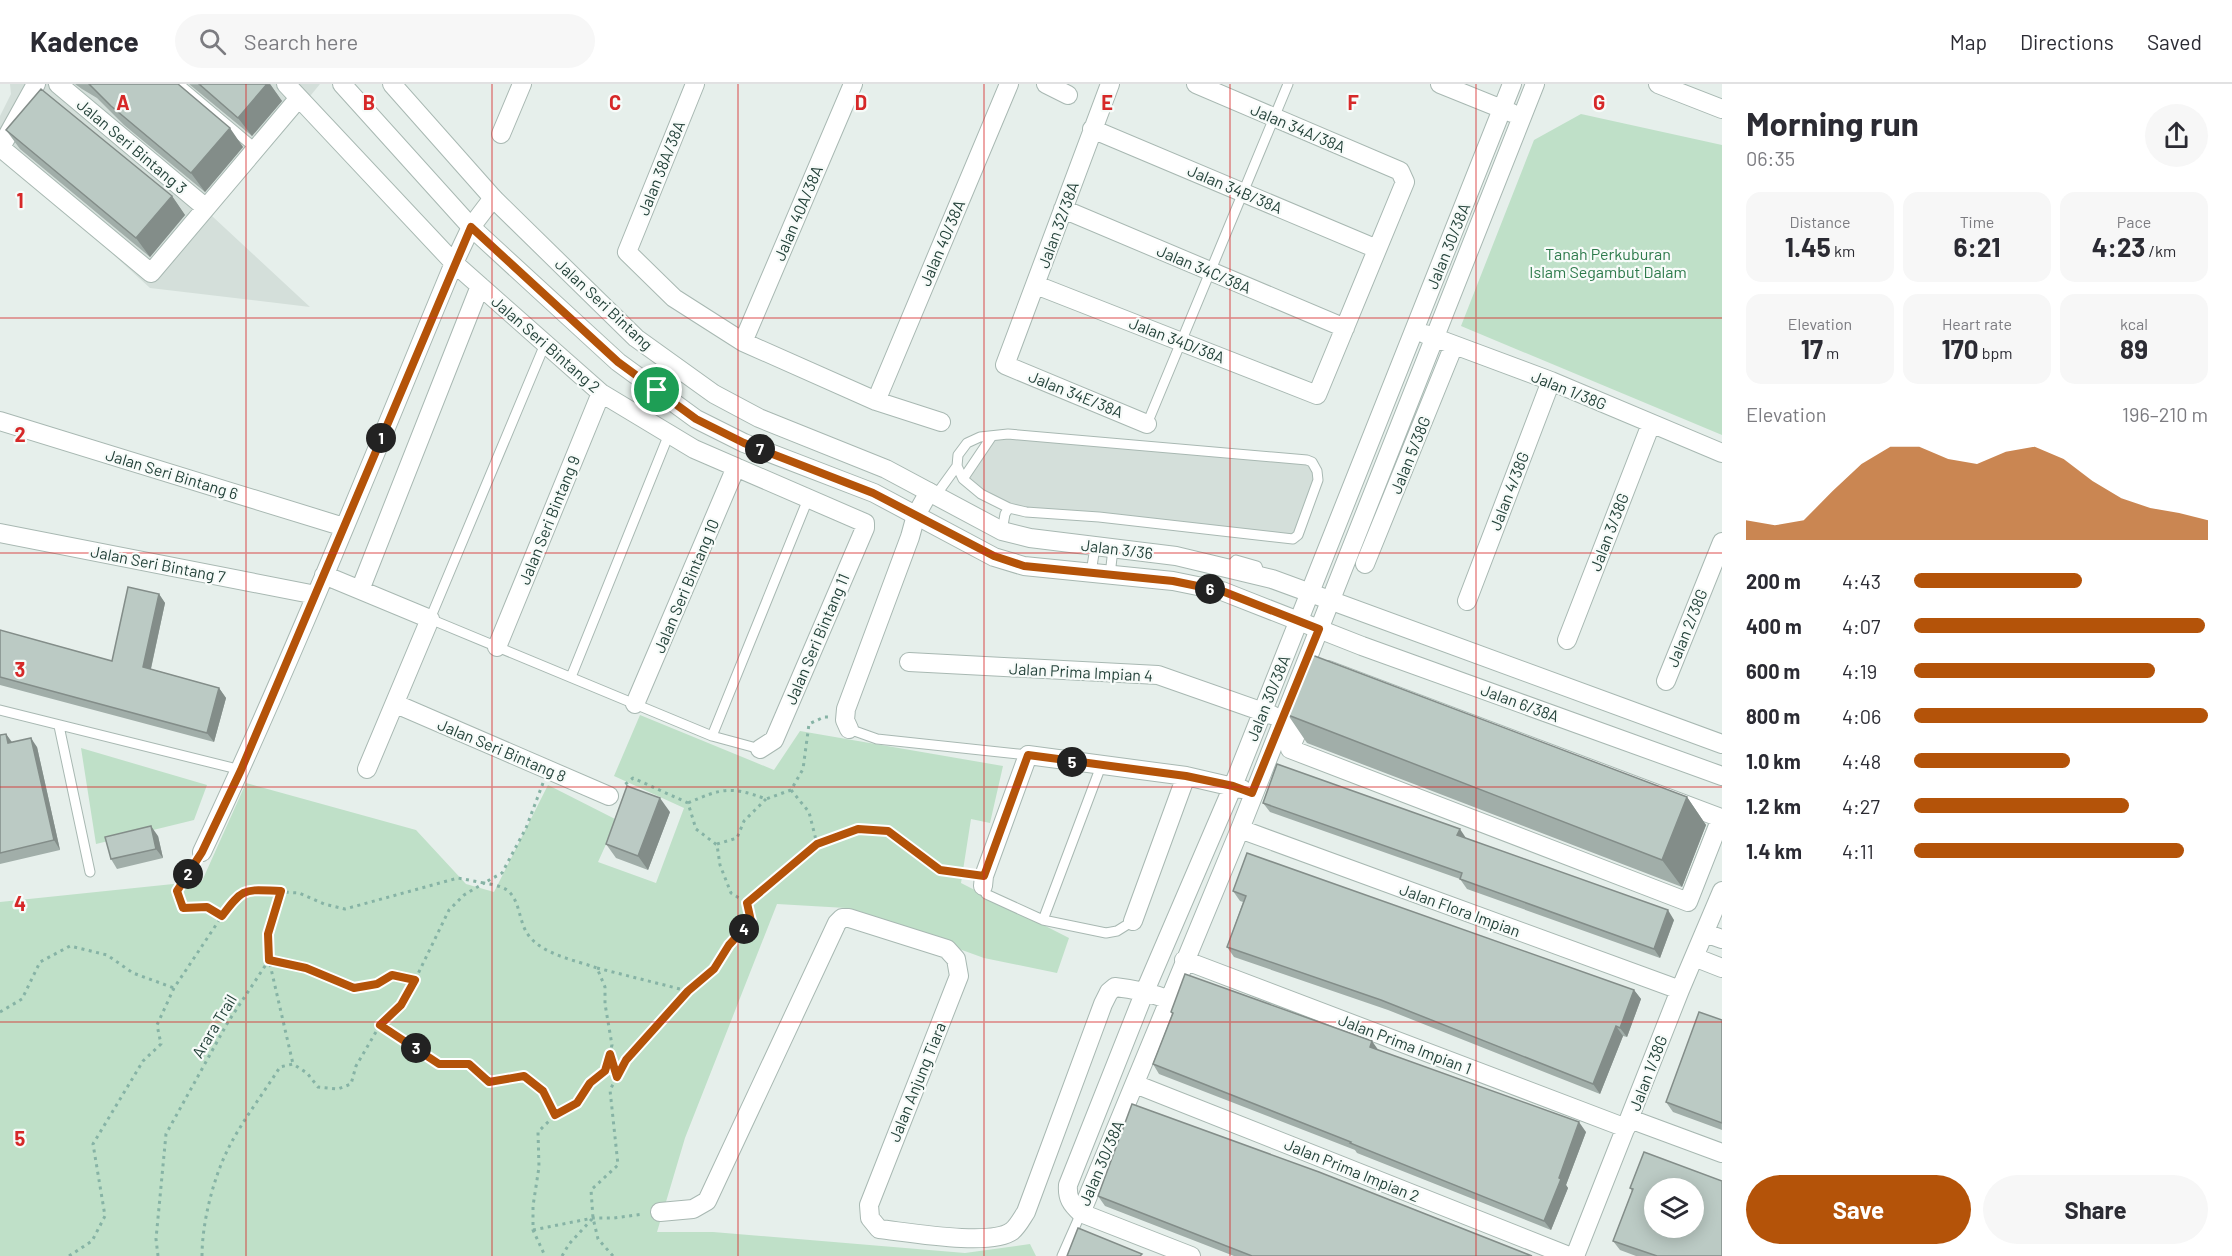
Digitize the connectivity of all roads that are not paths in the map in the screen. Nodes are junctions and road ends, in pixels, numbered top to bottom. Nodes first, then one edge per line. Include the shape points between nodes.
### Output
1 (36, 84) edge
2 (58, 84) edge
3 (179, 84) edge
4 (286, 84) edge
5 (342, 84) edge
6 (392, 84) edge
7 (522, 84) edge
8 (695, 84) edge
9 (853, 84) edge
10 (1009, 84) edge
11 (1046, 84) edge
12 (1110, 84) edge
13 (1196, 84) edge
14 (1288, 84) edge
15 (1440, 84) edge
16 (1512, 84) edge
17 (1534, 84) edge
18 (1658, 84) edge
19 (1068, 95) dead end
20 (298, 99) junction
21 (1502, 109) junction
22 (1722, 110) edge
23 (1274, 117) junction
24 (1522, 117) junction
25 (1092, 129) junction
26 (501, 134) dead end
27 (0, 148) edge
28 (256, 149) junction
29 (1243, 192) junction
30 (493, 198) junction
31 (206, 208) junction
32 (1063, 209) junction
33 (471, 227) junction
34 (1377, 249) junction
35 (454, 263) junction
36 (1210, 271) junction
37 (1036, 285) junction
38 (480, 286) junction
39 (1345, 328) junction
40 (1415, 330) junction
41 (1434, 338) junction
42 (1180, 341) junction
43 (743, 342) junction
44 (545, 344) junction
45 (1454, 345) junction
46 (1005, 365) joint
47 (1551, 381) junction
48 (601, 393) junction
49 (876, 401) junction
50 (1380, 418) junction
51 (0, 421) edge
52 (941, 422) dead end
53 (1148, 424) joint
54 (1651, 424) junction
55 (1400, 425) junction
56 (669, 434) junction
57 (992, 435) junction
58 (1722, 453) edge
59 (957, 466) junction
60 (736, 467) junction
61 (963, 479) junction
62 (932, 494) junction
63 (808, 499) junction
64 (1009, 508) junction
65 (916, 515) junction
66 (865, 523) joint
67 (344, 526) junction
68 (1002, 531) junction
69 (0, 532) edge
70 (1722, 542) edge
71 (1104, 548) junction
72 (1365, 564) dead end
73 (1091, 573) junction
74 (324, 575) junction
75 (1110, 575) junction
76 (360, 590) junction
77 (1310, 594) junction
78 (316, 595) junction
79 (1467, 601) dead end
80 (1329, 602) junction
81 (430, 619) junction
82 (1299, 621) junction
83 (1319, 629) junction
84 (1567, 640) dead end
85 (497, 647) junction
86 (909, 662) dead end
87 (571, 677) junction
88 (1666, 681) dead end
89 (396, 704) junction
90 (635, 704) junction
91 (0, 710) edge
92 (1263, 712) junction
93 (1282, 719) junction
94 (847, 724) joint
95 (59, 726) junction
96 (712, 736) junction
97 (1272, 743) junction
98 (1722, 744) edge
99 (760, 749) joint
100 (1290, 749) junction
101 (1028, 755) junction
102 (1101, 766) junction
103 (367, 769) dead end
104 (241, 770) junction
105 (1186, 776) junction
106 (1722, 776) edge
107 (1233, 786) junction
108 (1252, 793) junction
109 (609, 796) road end
110 (1240, 829) junction
111 (202, 852) road end
112 (90, 872) dead end
113 (983, 881) joint
114 (1722, 891) edge
115 (1043, 920) junction
116 (1133, 921) joint
117 (1713, 936) edge
118 (1694, 957) junction
119 (1184, 960) junction
120 (1722, 968) edge
121 (1680, 990) junction
122 (1145, 991) junction
123 (1170, 1000) junction
124 (1135, 1084) junction
125 (1628, 1124) junction
126 (1722, 1153) edge
127 (660, 1212) road end
128 (1081, 1212) junction
129 (1062, 1256) edge
130 (1191, 1256) edge
131 (1569, 1256) edge
132 (1575, 1256) edge

1 - 27 street
2 - 31 street, Jalan Seri Bintang 3
3 - 28 lane
4 - 20 street, Jalan Seri Bintang 2
5 - 33 street, Jalan Seri Bintang
6 - 30 street, Jalan Seri Bintang
7 - 26 street
8 - 43 street, Jalan 38A/38A via 627,252 674,297
9 - 43 street, Jalan 40A/38A
10 - 49 street, Jalan 40/38A
11 - 19 street
12 - 25 street, Jalan 32/38A
13 - 23 street, Jalan 34A/38A
14 - 23 lane
15 - 21 street
16 - 21 street, Jalan 30/38A
17 - 24 street, Jalan 30/38A
18 - 22 street
20 - 28 street
20 - 35 street, Jalan Seri Bintang 2
21 - 24 street
21 - 40 street, Jalan 30/38A
23 - 29 lane
23 - 34 street, Jalan 34A/38A via 1400,171 1405,182
24 - 41 street, Jalan 30/38A
25 - 29 street, Jalan 34B/38A
25 - 32 street, Jalan 32/38A
27 - 31 street via 151,273
28 - 31 street
29 - 34 street, Jalan 34B/38A
29 - 36 lane
30 - 33 street
30 - 62 street, Jalan Seri Bintang via 636,338 714,394 759,418 886,469
32 - 36 street, Jalan 34C/38A
32 - 37 street, Jalan 32/38A
33 - 35 street
33 - 65 street, Jalan Seri Bintang via 618,362 696,419
34 - 39 street
35 - 38 street, Jalan Seri Bintang 2
35 - 67 street
36 - 39 street, Jalan 34C/38A
36 - 42 lane
37 - 42 street, Jalan 34D/38A
37 - 46 street, Jalan 32/38A
38 - 44 street, Jalan Seri Bintang 2
38 - 76 street
39 - 42 street, Jalan 34D/38A via 1317,395
40 - 41 street, Jalan 1/38G
40 - 50 street, Jalan 30/38A
41 - 45 street, Jalan 1/38G
41 - 55 street, Jalan 30/38A
42 - 53 lane
43 - 49 street
44 - 48 street, Jalan Seri Bintang 2
44 - 81 lane
45 - 47 street, Jalan 1/38G
45 - 72 street, Jalan 5/38G
46 - 53 street, Jalan 34E/38A
47 - 54 street, Jalan 1/38G
47 - 79 street, Jalan 4/38G
48 - 56 street, Jalan Seri Bintang 2
48 - 85 street, Jalan Seri Bintang 9
49 - 52 street
50 - 55 street
50 - 77 street, Jalan 30/38A
51 - 67 street, Jalan Seri Bintang 6
54 - 58 street, Jalan 1/38G
54 - 84 street, Jalan 3/38G
55 - 80 street, Jalan 30/38A
56 - 60 street, Jalan Seri Bintang 2
56 - 87 lane
57 - 59 lane via 967,443 958,455
57 - 61 lane
57 - 64 lane via 1307,460 1317,471 1318,480 1298,535 1293,539
59 - 61 lane
59 - 62 lane
60 - 63 street, Jalan Seri Bintang 2
60 - 90 street, Jalan Seri Bintang 10
61 - 64 lane via 981,494
62 - 65 street
62 - 68 street, Jalan 3/36
63 - 66 street, Jalan Seri Bintang 2
63 - 96 lane
64 - 68 lane
65 - 73 street, Jalan 3/36 via 994,556 1024,566
65 - 94 street via 846,709
66 - 99 street, Jalan Seri Bintang 11 via 774,740
67 - 74 street
68 - 71 street, Jalan 3/36
69 - 78 street, Jalan Seri Bintang 7
70 - 88 street, Jalan 2/38G
71 - 73 lane
71 - 75 lane
71 - 77 street, Jalan 3/36 via 1176,556 1260,576
73 - 75 street, Jalan 3/36
74 - 76 street
74 - 78 street
75 - 82 street, Jalan 3/36 via 1222,591
76 - 81 street
77 - 80 street, Jalan 6/38A
77 - 82 street, Jalan 30/38A
78 - 104 street
80 - 83 street, Jalan 30/38A
80 - 98 street, Jalan 6/38A
81 - 85 lane
81 - 89 street
82 - 83 street, Jalan 3/36
82 - 92 street, Jalan 30/38A
83 - 93 street, Jalan 30/38A
83 - 106 street, Jalan 6/38A
85 - 87 lane
86 - 92 street, Jalan Prima Impian 4 via 1158,675
87 - 90 lane
89 - 103 street
89 - 109 street, Jalan Seri Bintang 8
90 - 96 lane
91 - 95 lane
92 - 93 street, Jalan Prima Impian 4
92 - 107 street, Jalan 30/38A
93 - 97 street, Jalan 30/38A
94 - 101 lane via 877,739
95 - 104 lane
95 - 112 lane
96 - 99 lane
97 - 100 street
97 - 108 street, Jalan 30/38A
100 - 100 street via 1321,675 1328,670 1720,818 1688,902
101 - 102 street
101 - 113 street
102 - 105 street
102 - 115 lane
104 - 111 street
105 - 107 street
105 - 116 street
107 - 108 street
107 - 122 street, Jalan 30/38A
108 - 110 street, Jalan 30/38A
110 - 119 street, Jalan 30/38A
110 - 121 street, Jalan Flora Impian
113 - 115 lane via 986,894
114 - 117 street, Jalan 1/38G
115 - 116 lane via 1106,933
117 - 118 street, Jalan 1/38G
118 - 120 street
118 - 121 street, Jalan 1/38G
119 - 123 street, Jalan 30/38A
119 - 125 street, Jalan Prima Impian 1
121 - 125 street, Jalan 1/38G
122 - 123 street, Jalan Anjung Tiara
122 - 127 street, Jalan Anjung Tiara via 1115,987 1109,992 1026,1212 1012,1232 994,1239 976,1239 879,1229 870,1218 868,1205 959,976 956,959 947,949 842,918 707,1201 693,1209
122 - 128 street, Jalan 30/38A via 1068,1185 1071,1205
123 - 124 street, Jalan 30/38A
124 - 128 street, Jalan 30/38A
124 - 131 street, Jalan Prima Impian 2
125 - 126 street, Jalan Prima Impian 1
125 - 132 street, Jalan 1/38G
128 - 129 lane
128 - 130 street

